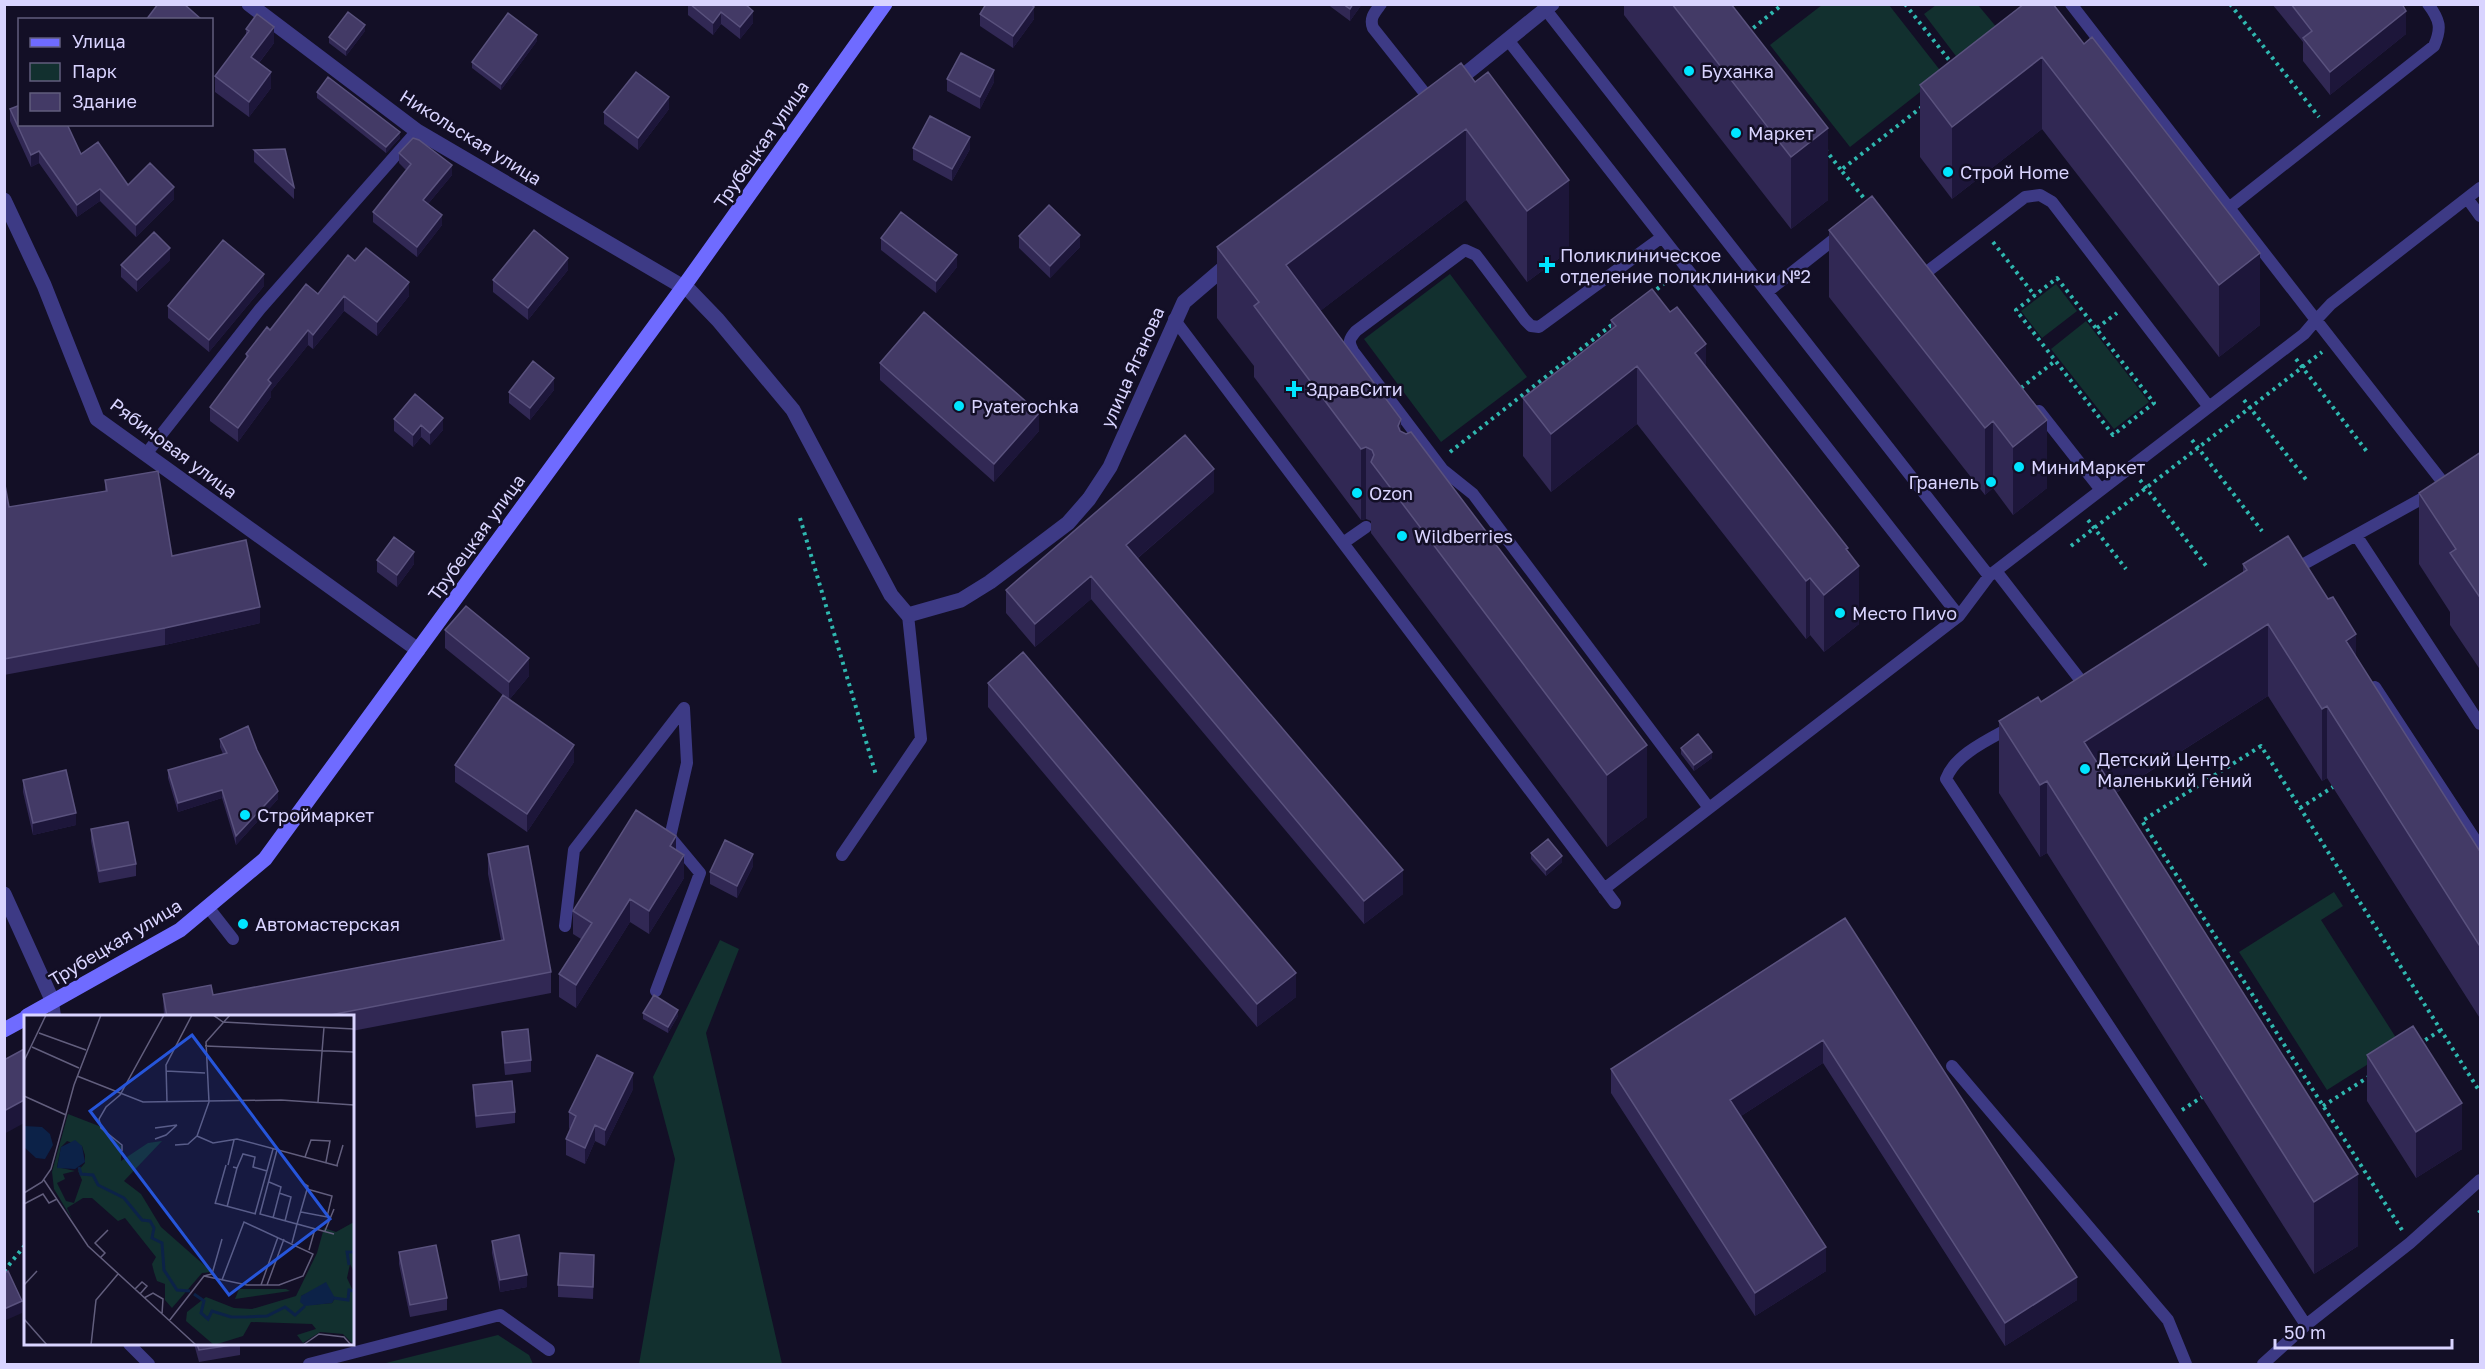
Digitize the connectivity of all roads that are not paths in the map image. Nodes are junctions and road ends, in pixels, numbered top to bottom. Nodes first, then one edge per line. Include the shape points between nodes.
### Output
1 (249, 4) edge
2 (885, 4) edge
3 (1381, 4) edge
4 (2428, 4) edge
5 (2075, 6) edge
6 (1549, 7) edge
7 (1508, 40) junction
8 (1431, 101) junction
9 (1416, 113) edge
10 (417, 131) junction
11 (2481, 188) edge
12 (2467, 198) junction
13 (4, 200) edge
14 (2230, 207) junction
15 (2481, 216) edge
16 (1855, 224) edge
17 (1662, 237) junction
18 (1248, 248) edge
19 (1928, 271) edge
20 (683, 287) junction
21 (1767, 292) junction
22 (1174, 319) junction
23 (2316, 320) junction
24 (2020, 388) edge
25 (2209, 406) junction
26 (146, 454) junction
27 (1440, 466) junction
28 (1417, 489) edge
29 (2101, 490) junction
30 (1366, 527) dead end
31 (2356, 535) junction
32 (1343, 543) junction
33 (1993, 573) junction
34 (2295, 573) edge
35 (908, 615) junction
36 (1959, 615) junction
37 (418, 650) junction
38 (2365, 672) edge
39 (2085, 686) edge
40 (2023, 721) edge
41 (2481, 724) edge
42 (1709, 808) junction
43 (2481, 847) edge
44 (842, 855) dead end
45 (1604, 889) junction
46 (4, 894) edge
47 (1615, 903) dead end
48 (208, 907) junction
49 (565, 926) dead end
50 (232, 939) dead end
51 (656, 992) dead end
52 (54, 1009) edge
53 (33, 1015) edge
54 (24, 1018) edge
55 (4, 1030) edge
56 (1952, 1066) dead end
57 (2481, 1180) edge
58 (2306, 1325) junction
59 (130, 1345) edge
60 (549, 1350) dead end
61 (149, 1365) edge
62 (309, 1365) edge
63 (2186, 1365) edge
64 (2263, 1365) edge

1 - 10 street, Никольская улица
2 - 20 main road, Трубецкая улица
3 - 8 lane via 1373,15 1373,28
4 - 14 lane via 2439,18 2434,46
5 - 14 lane
6 - 7 street
6 - 21 lane
7 - 8 street
7 - 17 lane
8 - 9 street
10 - 20 street, Никольская улица
10 - 26 lane via 260,309
11 - 12 lane
12 - 15 lane
12 - 23 lane via 2331,304
13 - 26 street, Рябиновая улица via 48,295 97,418
14 - 23 lane
16 - 21 lane
17 - 27 lane via 1539,327 1526,321 1476,255 1465,250 1356,331 1349,344 1353,351
17 - 36 lane
18 - 22 street, улица Яганова via 1193,291
19 - 25 lane via 2025,197 2040,195 2052,202
20 - 35 street, Никольская улица via 718,320 793,410 891,595
20 - 37 main road, Трубецкая улица
21 - 33 lane
22 - 32 lane
22 - 35 street, улица Яганова via 1110,467 1068,523 961,600
23 - 25 lane via 2304,334
23 - 31 lane via 2450,483
24 - 29 lane
25 - 29 lane
26 - 37 street, Рябиновая улица
27 - 28 lane
27 - 42 lane via 1473,494
29 - 33 lane
30 - 32 lane
31 - 34 lane
31 - 41 lane
32 - 45 lane
33 - 36 lane
33 - 39 lane
35 - 44 lane via 921,739
36 - 42 lane
37 - 48 main road, Трубецкая улица via 265,859
38 - 43 lane
40 - 58 lane via 1959,759 1946,779
42 - 45 lane
45 - 47 lane
46 - 52 street
48 - 50 lane
48 - 52 main road, Трубецкая улица via 180,930
49 - 51 lane via 574,850 684,708 687,763 670,837 700,873
52 - 53 main road, Трубецкая улица
54 - 55 main road, Трубецкая улица
56 - 63 lane via 2168,1320
57 - 58 lane via 2410,1243
58 - 64 lane
59 - 61 lane
60 - 62 lane via 500,1315

